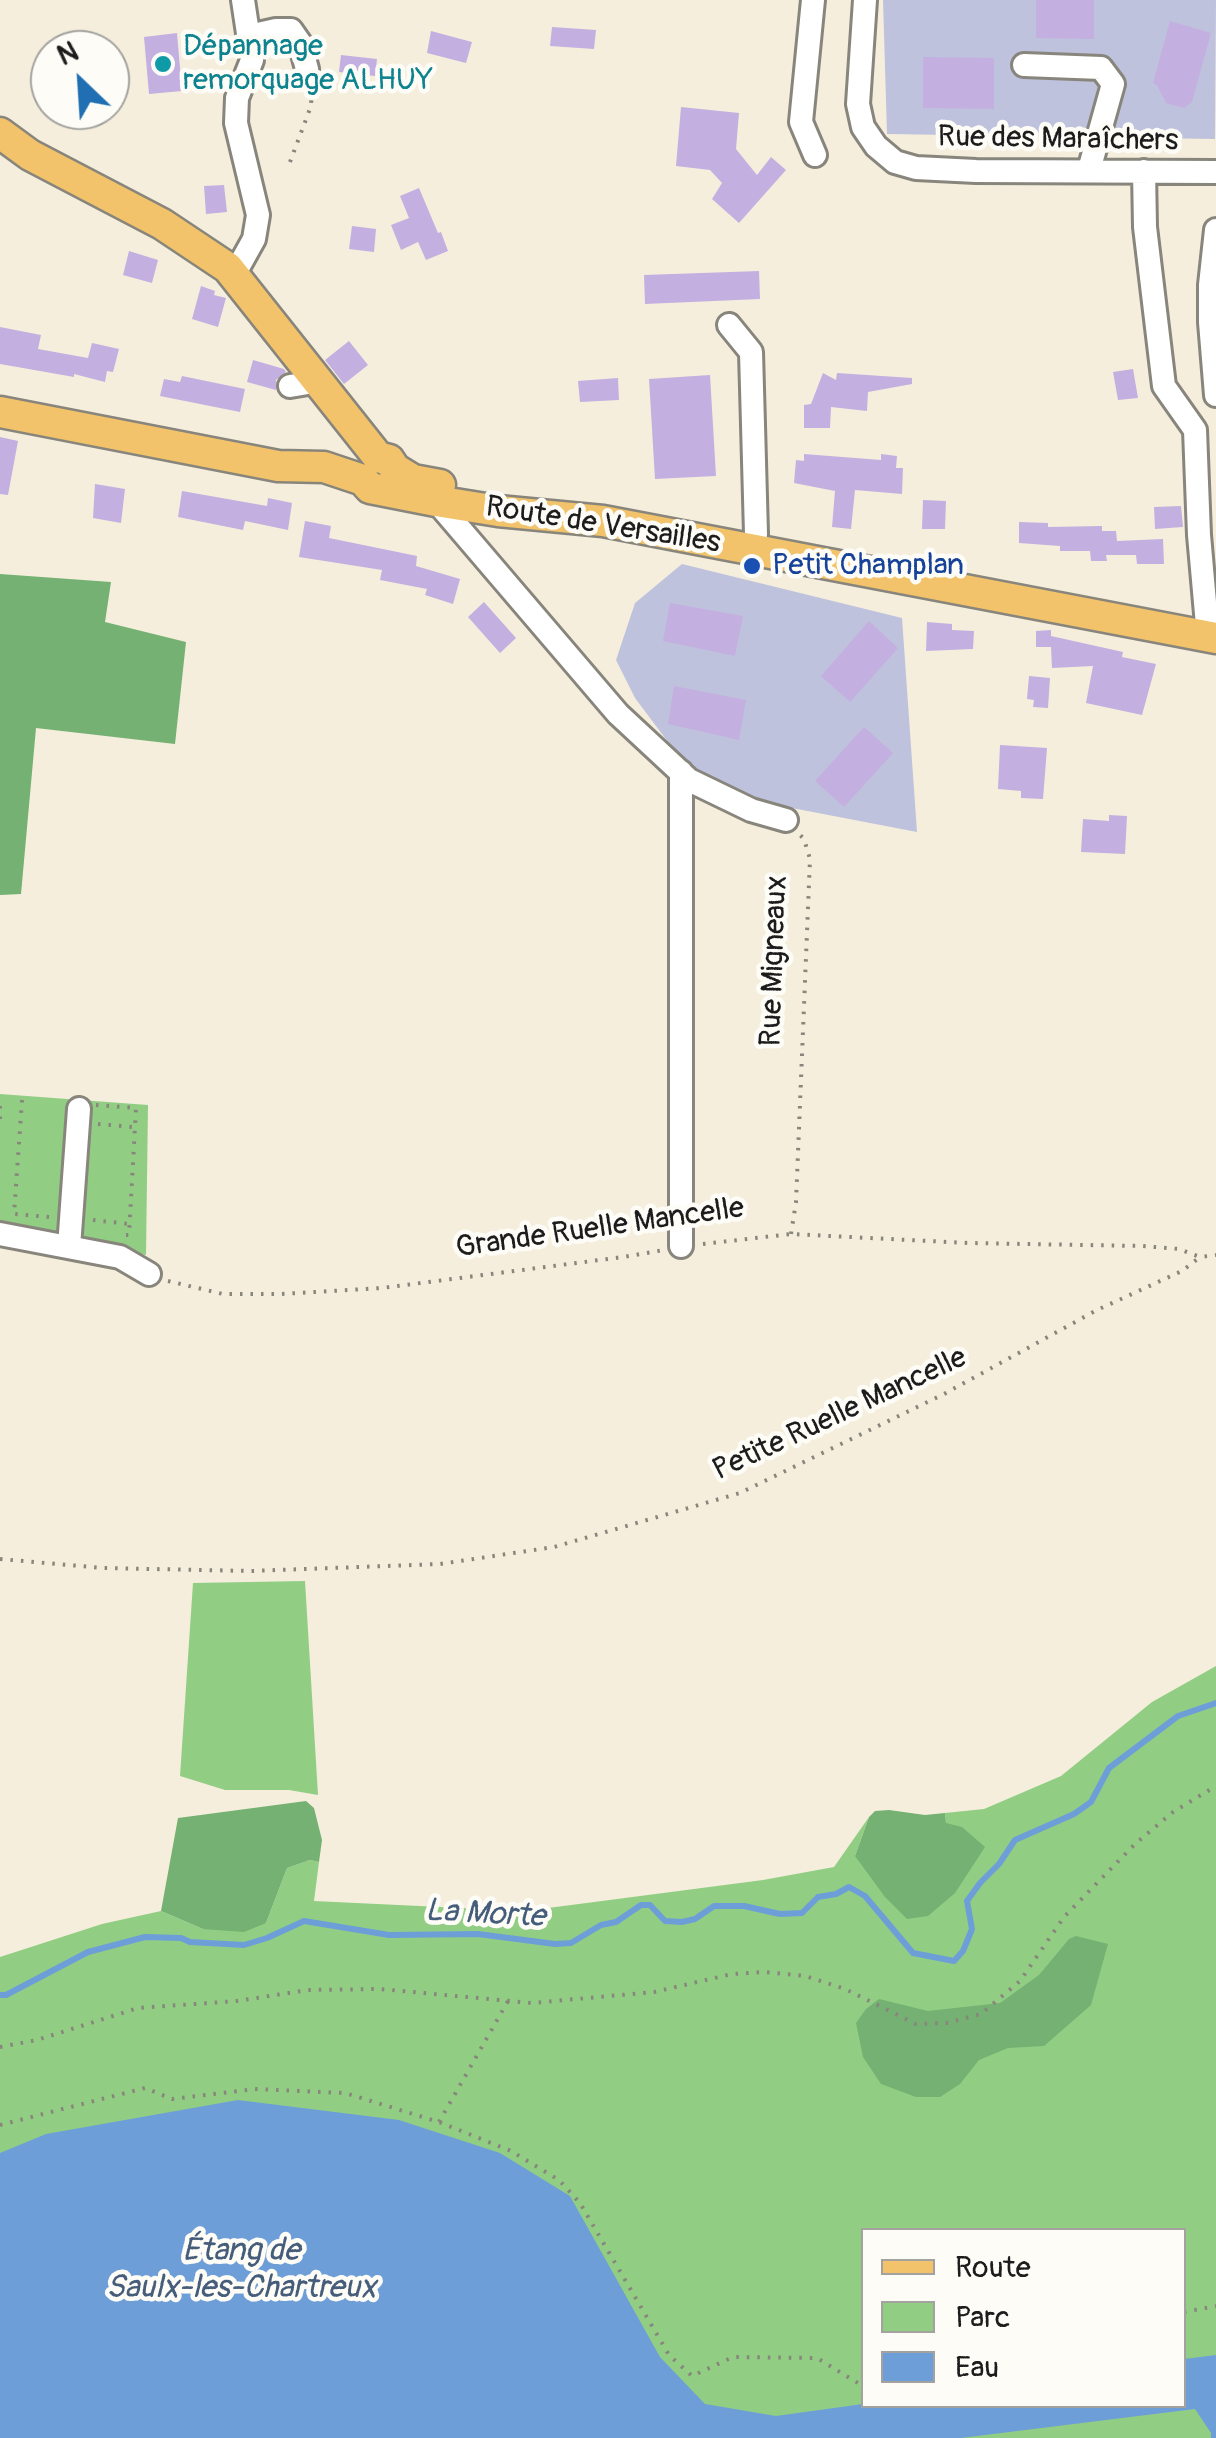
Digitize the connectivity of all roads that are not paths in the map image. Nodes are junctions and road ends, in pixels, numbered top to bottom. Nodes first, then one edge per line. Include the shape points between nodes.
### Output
1 (244, 0) edge
2 (812, 0) edge
3 (866, 0) edge
4 (249, 36) junction
5 (1024, 65) dead end
6 (307, 70) road end
7 (0, 133) edge
8 (815, 155) dead end
9 (1089, 170) junction
10 (1144, 171) junction
11 (1216, 172) edge
12 (1216, 230) edge
13 (234, 275) junction
14 (729, 326) dead end
15 (1216, 395) edge
16 (0, 412) edge
17 (379, 474) junction
18 (436, 502) junction
19 (603, 521) junction
20 (753, 550) junction
21 (1205, 628) edge
22 (681, 772) junction
23 (786, 820) road end
24 (81, 1112) road end
25 (0, 1234) edge
26 (681, 1246) road end
27 (69, 1247) junction
28 (149, 1274) road end

1 - 4 street
2 - 8 street via 800,122
3 - 9 street, Rue des Maraîchers via 858,104 863,127 895,162 961,170
4 - 6 street via 291,30
4 - 13 street via 252,60 237,98 236,123 258,216
5 - 9 street via 1100,68 1112,84
7 - 13 main road via 162,224
9 - 10 street, Rue des Maraîchers
10 - 11 street, Rue des Maraîchers
10 - 21 street via 1144,227 1164,386 1195,430
12 - 15 street via 1210,285
13 - 17 main road via 303,381
14 - 20 street via 750,352
16 - 17 main road, Route de Versailles via 278,466
17 - 18 main road, Route de Versailles
17 - 19 main road
18 - 19 main road, Route de Versailles
18 - 22 street via 618,714
19 - 20 main road, Route de Versailles
20 - 21 main road, Route de Versailles
22 - 23 street via 752,810
22 - 26 street
24 - 27 street
25 - 27 street
27 - 28 street via 120,1258

